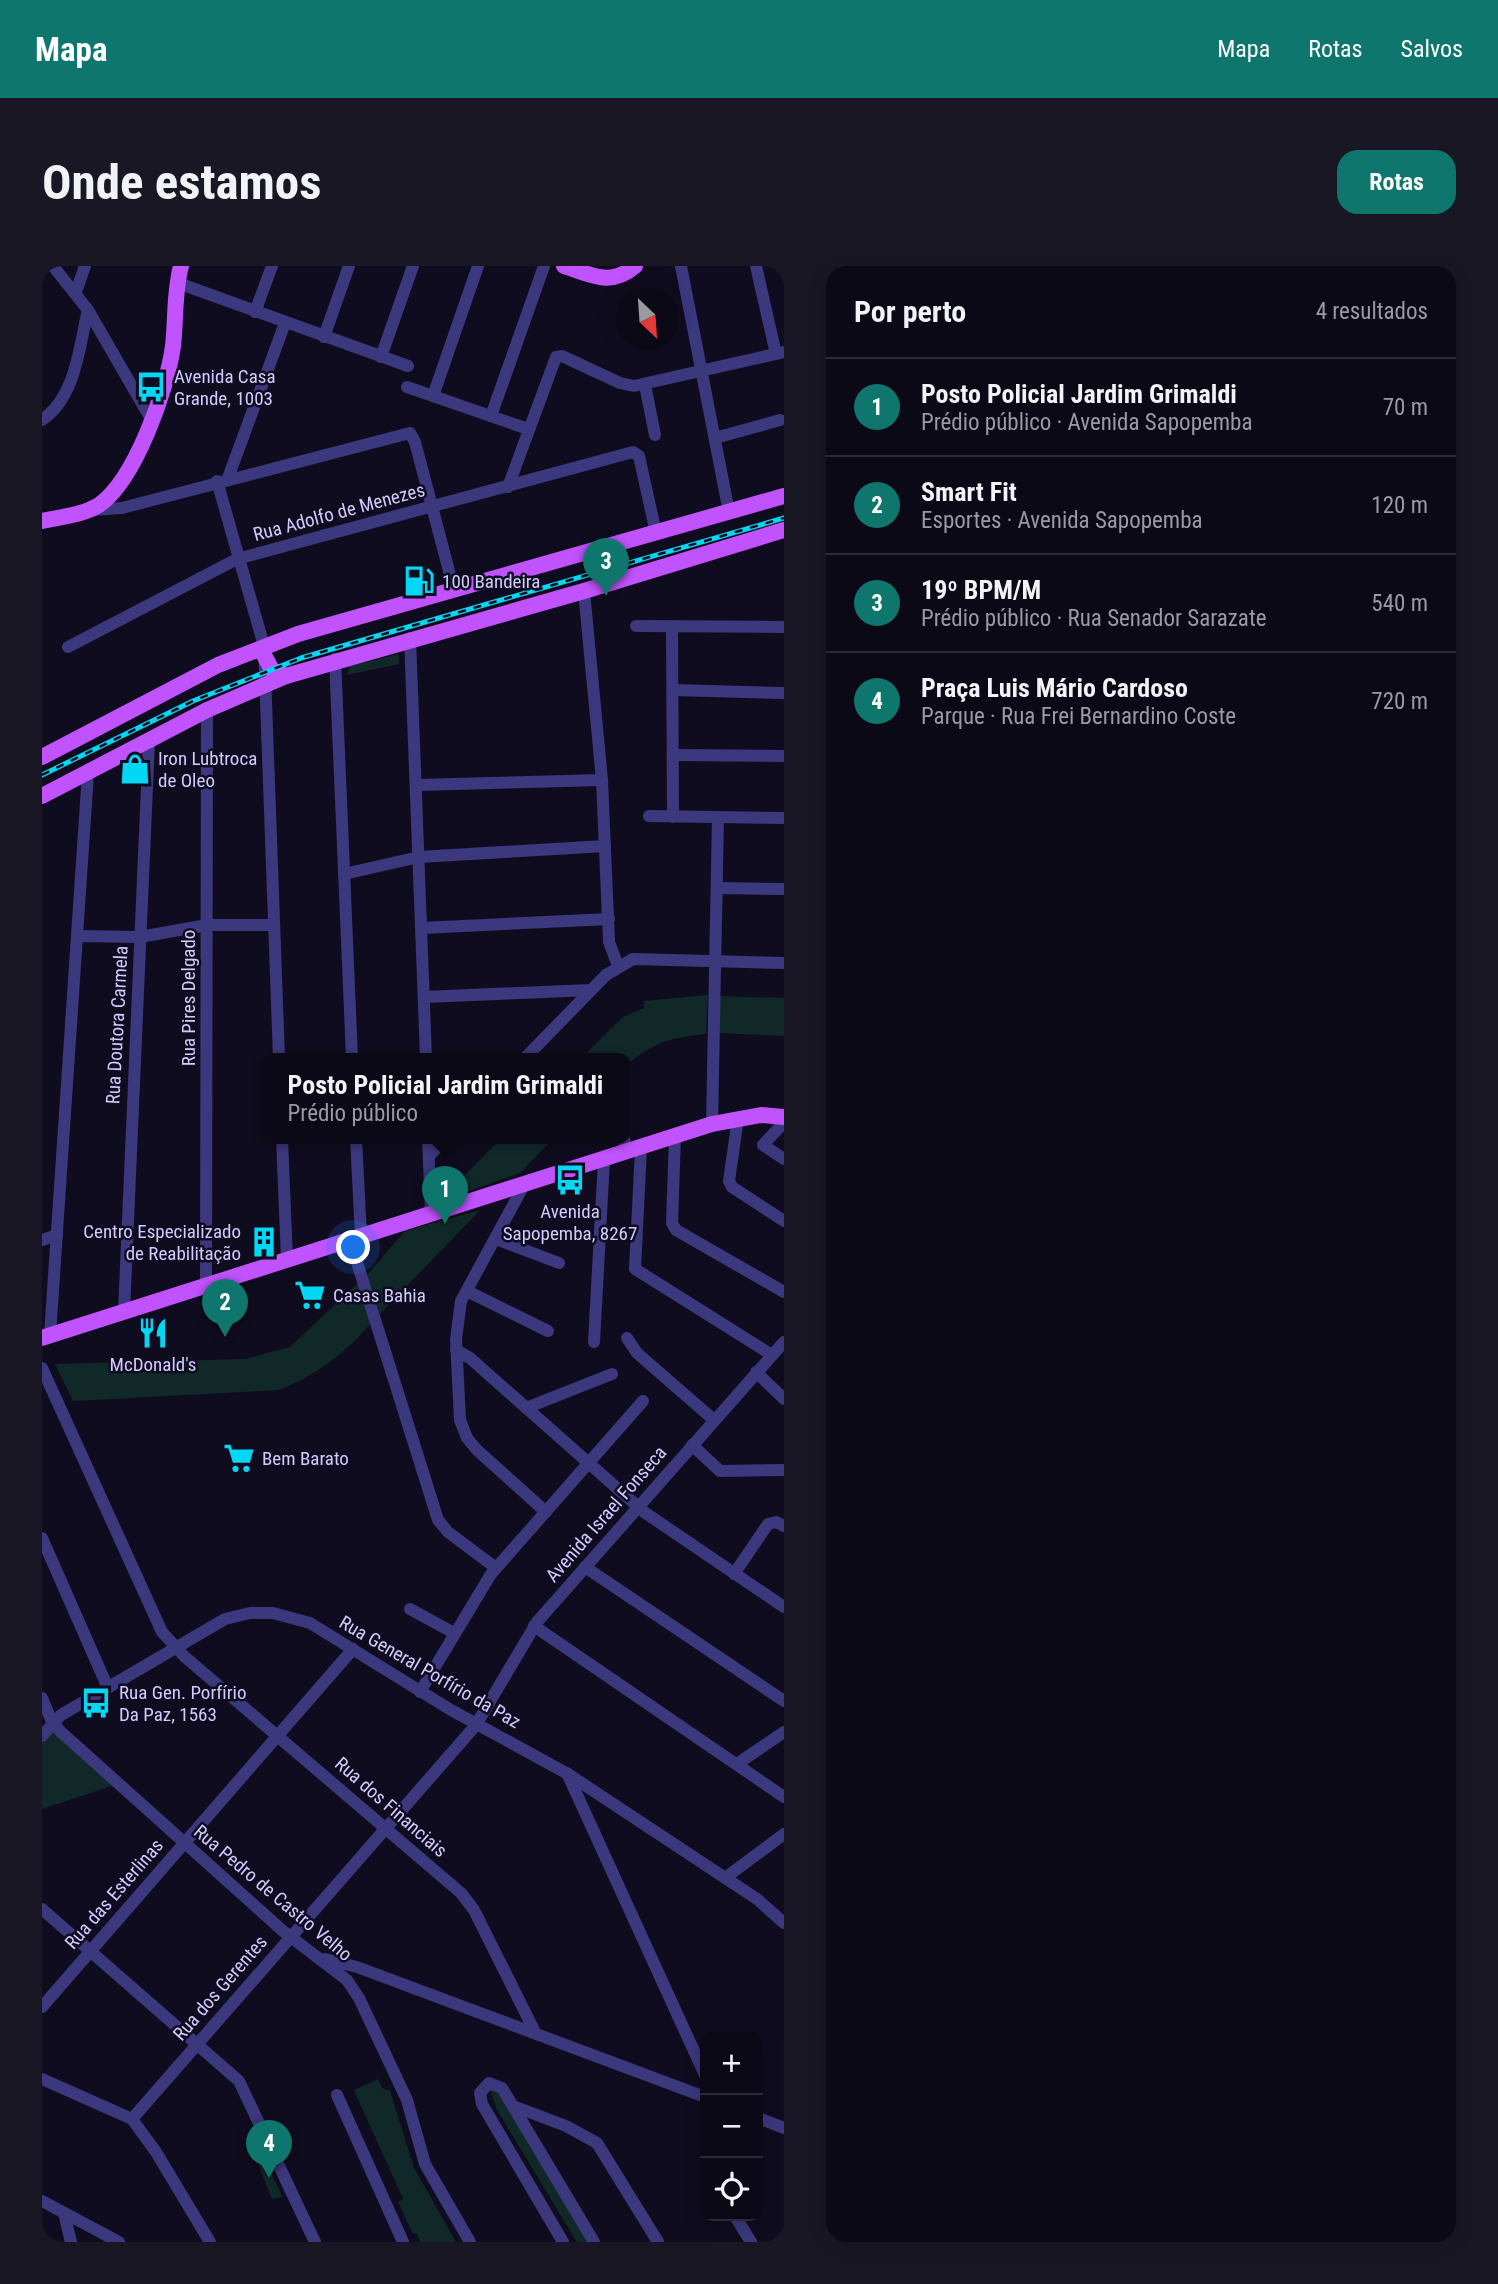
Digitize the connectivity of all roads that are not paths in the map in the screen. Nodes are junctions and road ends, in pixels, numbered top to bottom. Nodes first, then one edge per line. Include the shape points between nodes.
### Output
1 (54, 266) edge
2 (85, 266) edge
3 (181, 266) edge
4 (272, 266) edge
5 (349, 266) edge
6 (413, 266) edge
7 (478, 266) edge
8 (544, 266) edge
9 (564, 266) edge
10 (635, 266) edge
11 (681, 266) edge
12 (756, 266) edge
13 (178, 283) junction
14 (76, 292) junction
15 (88, 310) junction
16 (255, 312) junction
17 (285, 323) junction
18 (324, 337) junction
19 (780, 353) edge
20 (381, 357) junction
21 (408, 366) dead end
22 (702, 372) junction
23 (645, 385) junction
24 (407, 387) dead end
25 (433, 396) junction
26 (491, 416) junction
27 (152, 419) junction
28 (42, 420) edge
29 (780, 420) dead end
30 (528, 429) junction
31 (655, 435) dead end
32 (715, 438) junction
33 (222, 480) junction
34 (508, 487) junction
35 (784, 496) edge
36 (432, 508) junction
37 (89, 510) junction
38 (729, 512) junction
39 (42, 521) edge
40 (784, 530) edge
41 (656, 533) junction
42 (237, 559) junction
43 (454, 590) junction
44 (584, 591) junction
45 (636, 626) dead end
46 (672, 626) junction
47 (784, 627) edge
48 (410, 638) junction
49 (68, 647) dead end
50 (264, 651) junction
51 (335, 659) junction
52 (286, 676) junction
53 (265, 683) junction
54 (673, 690) junction
55 (784, 693) edge
56 (207, 710) junction
57 (149, 741) junction
58 (674, 755) junction
59 (784, 756) edge
60 (42, 757) edge
61 (88, 773) junction
62 (602, 780) junction
63 (416, 785) junction
64 (42, 796) edge
65 (649, 816) dead end
66 (673, 817) junction
67 (718, 818) junction
68 (784, 818) edge
69 (605, 846) junction
70 (419, 857) junction
71 (344, 874) junction
72 (719, 888) junction
73 (784, 889) edge
74 (609, 919) junction
75 (207, 925) junction
76 (274, 925) junction
77 (421, 928) junction
78 (77, 936) junction
79 (140, 937) junction
80 (716, 962) junction
81 (784, 963) edge
82 (618, 966) junction
83 (590, 990) junction
84 (424, 997) junction
85 (279, 1053) edge
86 (352, 1053) edge
87 (426, 1053) edge
88 (530, 1053) edge
89 (738, 1118) junction
90 (784, 1120) edge
91 (712, 1124) junction
92 (675, 1137) junction
93 (282, 1144) edge
94 (356, 1144) edge
95 (428, 1144) edge
96 (440, 1144) edge
97 (630, 1146) edge
98 (429, 1156) junction
99 (784, 1159) edge
100 (604, 1160) junction
101 (524, 1185) junction
102 (431, 1214) junction
103 (784, 1221) edge
104 (57, 1235) junction
105 (356, 1238) junction
106 (496, 1239) junction
107 (42, 1240) edge
108 (287, 1260) junction
109 (559, 1263) dead end
110 (206, 1286) junction
111 (467, 1291) junction
112 (784, 1292) edge
113 (124, 1312) junction
114 (548, 1331) dead end
115 (46, 1337) edge
116 (627, 1338) dead end
117 (594, 1342) dead end
118 (784, 1342) edge
119 (456, 1350) junction
120 (772, 1354) junction
121 (42, 1368) edge
122 (755, 1373) junction
123 (612, 1374) dead end
124 (784, 1399) edge
125 (643, 1401) dead end
126 (526, 1408) junction
127 (714, 1420) junction
128 (692, 1445) junction
129 (589, 1463) junction
130 (784, 1470) edge
131 (638, 1507) junction
132 (546, 1511) junction
133 (784, 1526) edge
134 (42, 1538) edge
135 (585, 1567) junction
136 (496, 1568) junction
137 (734, 1574) junction
138 (784, 1607) edge
139 (410, 1609) dead end
140 (534, 1626) junction
141 (453, 1633) junction
142 (175, 1647) junction
143 (353, 1649) junction
144 (108, 1688) junction
145 (420, 1692) junction
146 (42, 1698) edge
147 (784, 1701) edge
148 (52, 1722) junction
149 (476, 1725) junction
150 (784, 1732) edge
151 (278, 1735) junction
152 (42, 1736) edge
153 (737, 1765) junction
154 (567, 1773) junction
155 (784, 1797) edge
156 (385, 1828) junction
157 (784, 1834) edge
158 (184, 1843) junction
159 (725, 1878) junction
160 (42, 1909) edge
161 (784, 1923) edge
162 (290, 1937) junction
163 (90, 1950) junction
164 (317, 1958) junction
165 (42, 2007) edge
166 (536, 2032) junction
167 (197, 2043) junction
168 (700, 2064) edge
169 (42, 2079) edge
170 (337, 2095) dead end
171 (702, 2095) edge
172 (513, 2106) junction
173 (132, 2119) junction
174 (763, 2120) edge
175 (784, 2128) edge
176 (42, 2201) edge
177 (64, 2213) junction
178 (738, 2221) edge
179 (71, 2242) edge
180 (119, 2242) edge
181 (210, 2242) edge
182 (315, 2242) edge
183 (403, 2242) edge
184 (470, 2242) edge
185 (563, 2242) edge
186 (594, 2242) edge
187 (657, 2242) edge
188 (751, 2242) edge

1 - 14 street
2 - 14 street
3 - 13 main road
4 - 16 street
5 - 18 street
6 - 20 street
7 - 25 street
8 - 26 street
9 - 10 main road via 609,279
11 - 22 street
12 - 19 street
13 - 16 street
13 - 27 main road via 173,349
14 - 15 street
15 - 27 street
15 - 28 street via 69,385 60,404
16 - 17 street
17 - 18 street
17 - 33 street
18 - 20 street
19 - 22 street
20 - 21 street
22 - 23 street
22 - 32 street
23 - 30 street via 627,386 559,356
23 - 31 street
24 - 25 street
25 - 26 street
26 - 30 street
27 - 37 main road via 118,487
29 - 32 street
30 - 34 street
32 - 38 street
33 - 36 street via 410,433
33 - 37 street via 122,508
33 - 42 street
34 - 36 street, Rua Adolfo de Menezes
34 - 41 street, Rua Adolfo de Menezes via 633,452 639,456
35 - 38 main road
36 - 42 street, Rua Adolfo de Menezes
36 - 43 street
37 - 39 main road
38 - 41 main road
40 - 44 main road
41 - 43 main road
42 - 49 street, Rua Adolfo de Menezes
42 - 50 street
43 - 50 main road
44 - 48 main road
44 - 62 street
45 - 46 street
46 - 47 street
46 - 54 street
48 - 51 main road
48 - 63 street
50 - 52 main road via 272,670
50 - 53 street
50 - 60 main road via 218,665
51 - 52 main road
51 - 71 street
52 - 53 main road
53 - 56 main road
53 - 76 street
54 - 55 street
54 - 58 street
56 - 57 main road
56 - 75 street, Rua Pires Delgado
57 - 61 main road
57 - 79 street, Rua Doutora Carmela
58 - 59 street
58 - 66 street
61 - 64 main road
61 - 78 street
62 - 63 street
62 - 69 street
63 - 70 street
65 - 66 street
66 - 67 street
67 - 68 street
67 - 72 street
69 - 70 street
69 - 74 street
70 - 71 street
70 - 77 street
71 - 86 street
72 - 73 street
72 - 80 street
74 - 77 street
74 - 82 street via 609,942
75 - 76 street
75 - 79 street
75 - 110 street, Rua Pires Delgado
76 - 85 street
77 - 84 street
78 - 79 street
78 - 104 street
79 - 113 street, Rua Doutora Carmela
80 - 81 street
80 - 82 street via 644,957
80 - 91 street
82 - 83 street
83 - 84 street
83 - 88 street
84 - 87 street
89 - 90 main road via 761,1115
89 - 91 main road
89 - 103 street via 729,1181
90 - 99 street via 764,1145
91 - 92 main road
92 - 97 main road
92 - 112 street via 672,1223 676,1230
93 - 108 street
94 - 105 street
95 - 98 street
96 - 98 street
97 - 100 main road
97 - 120 street via 635,1269
98 - 102 street
100 - 101 main road
100 - 117 street
101 - 102 main road
101 - 106 street
102 - 105 main road
104 - 107 street
104 - 115 street
105 - 108 main road
105 - 136 street via 438,1520
106 - 109 street
106 - 111 street
108 - 110 main road
110 - 113 main road
111 - 114 street
111 - 119 street via 458,1313
113 - 115 main road
116 - 127 street via 637,1353
118 - 120 street, Avenida Israel Fonseca
119 - 126 street
119 - 132 street via 462,1430 477,1450
120 - 122 street, Avenida Israel Fonseca
121 - 142 street, Rua dos Financiais via 144,1600
122 - 124 street
122 - 127 street, Avenida Israel Fonseca
123 - 126 street
125 - 129 street
126 - 129 street
127 - 128 street, Avenida Israel Fonseca
128 - 130 street via 720,1471
128 - 131 street, Avenida Israel Fonseca
129 - 131 street
129 - 132 street
131 - 135 street, Avenida Israel Fonseca
131 - 137 street
132 - 136 street
133 - 137 street via 768,1524
134 - 144 street
135 - 140 street, Avenida Israel Fonseca
135 - 147 street
136 - 141 street
137 - 138 street
139 - 141 street
140 - 149 street, Avenida Israel Fonseca
140 - 153 street
141 - 145 street
142 - 143 street, Rua General Porfírio da Paz via 207,1626 250,1612 292,1617
142 - 144 street, Rua General Porfírio da Paz
142 - 151 street, Rua dos Financiais
143 - 145 street, Rua General Porfírio da Paz
143 - 151 street, Rua das Esterlinas
144 - 148 street, Rua General Porfírio da Paz
145 - 149 street, Rua General Porfírio da Paz
146 - 148 street
148 - 152 street, Rua General Porfírio da Paz
148 - 158 street, Rua Pedro de Castro Velho
149 - 154 street, Rua General Porfírio da Paz
149 - 156 street, Rua dos Gerentes
150 - 153 street
151 - 156 street, Rua dos Financiais
151 - 158 street, Rua das Esterlinas
153 - 155 street
154 - 159 street, Rua General Porfírio da Paz
154 - 168 street
156 - 162 street, Rua dos Gerentes
156 - 166 street, Rua dos Financiais via 469,1902
157 - 159 street
158 - 162 street, Rua Pedro de Castro Velho
158 - 163 street, Rua das Esterlinas
159 - 161 street, Rua General Porfírio da Paz
160 - 163 street
162 - 164 street, Rua Pedro de Castro Velho
162 - 167 street, Rua dos Gerentes
163 - 165 street, Rua das Esterlinas
163 - 167 street
164 - 166 street via 356,1967
164 - 184 street, Rua Pedro de Castro Velho via 339,1973 359,1998 407,2100 425,2164
166 - 171 street
167 - 173 street, Rua dos Gerentes
167 - 182 street via 246,2091
169 - 173 street
170 - 183 street
172 - 185 street via 502,2088 492,2082 480,2093 482,2104
172 - 186 street
172 - 187 street via 597,2143
173 - 181 street
174 - 175 street
176 - 177 street
177 - 179 street
177 - 180 street
178 - 188 street

